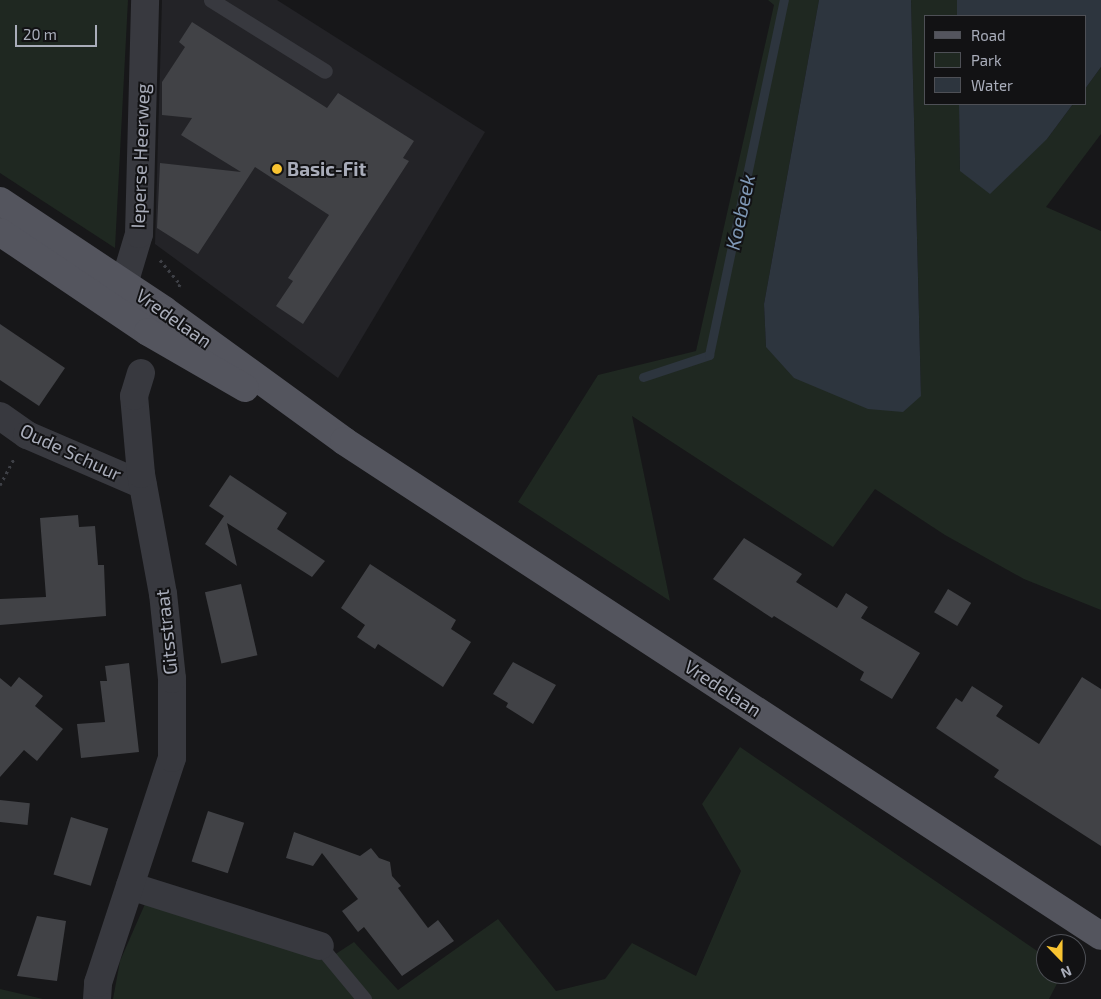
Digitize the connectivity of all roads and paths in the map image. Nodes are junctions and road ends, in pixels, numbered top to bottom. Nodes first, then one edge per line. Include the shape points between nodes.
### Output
1 (145, 0) edge
2 (211, 0) edge
3 (325, 72) dead end
4 (0, 201) edge
5 (0, 232) edge
6 (138, 234) junction
7 (116, 295) junction
8 (164, 310) junction
9 (141, 373) dead end
10 (0, 416) edge
11 (344, 441) junction
12 (143, 485) junction
13 (130, 886) junction
14 (1101, 936) edge
15 (320, 946) joint
16 (97, 999) edge
17 (364, 999) edge

1 - 6 street, Ieperse Heerweg
2 - 3 lane
4 - 7 main road, Vredelaan
5 - 7 main road, Vredelaan
6 - 7 street, Ieperse Heerweg
6 - 8 path via 180,284
7 - 8 main road, Vredelaan
7 - 11 main road, Vredelaan via 235,383
8 - 11 main road, Vredelaan
9 - 12 street, Gitsstraat via 134,396
10 - 12 street, Oude Schuur via 27,434
11 - 14 main road, Vredelaan
12 - 13 street, Gitsstraat via 165,613 172,679 172,758
13 - 15 street
13 - 16 street, Gitsstraat via 98,983
15 - 17 lane

